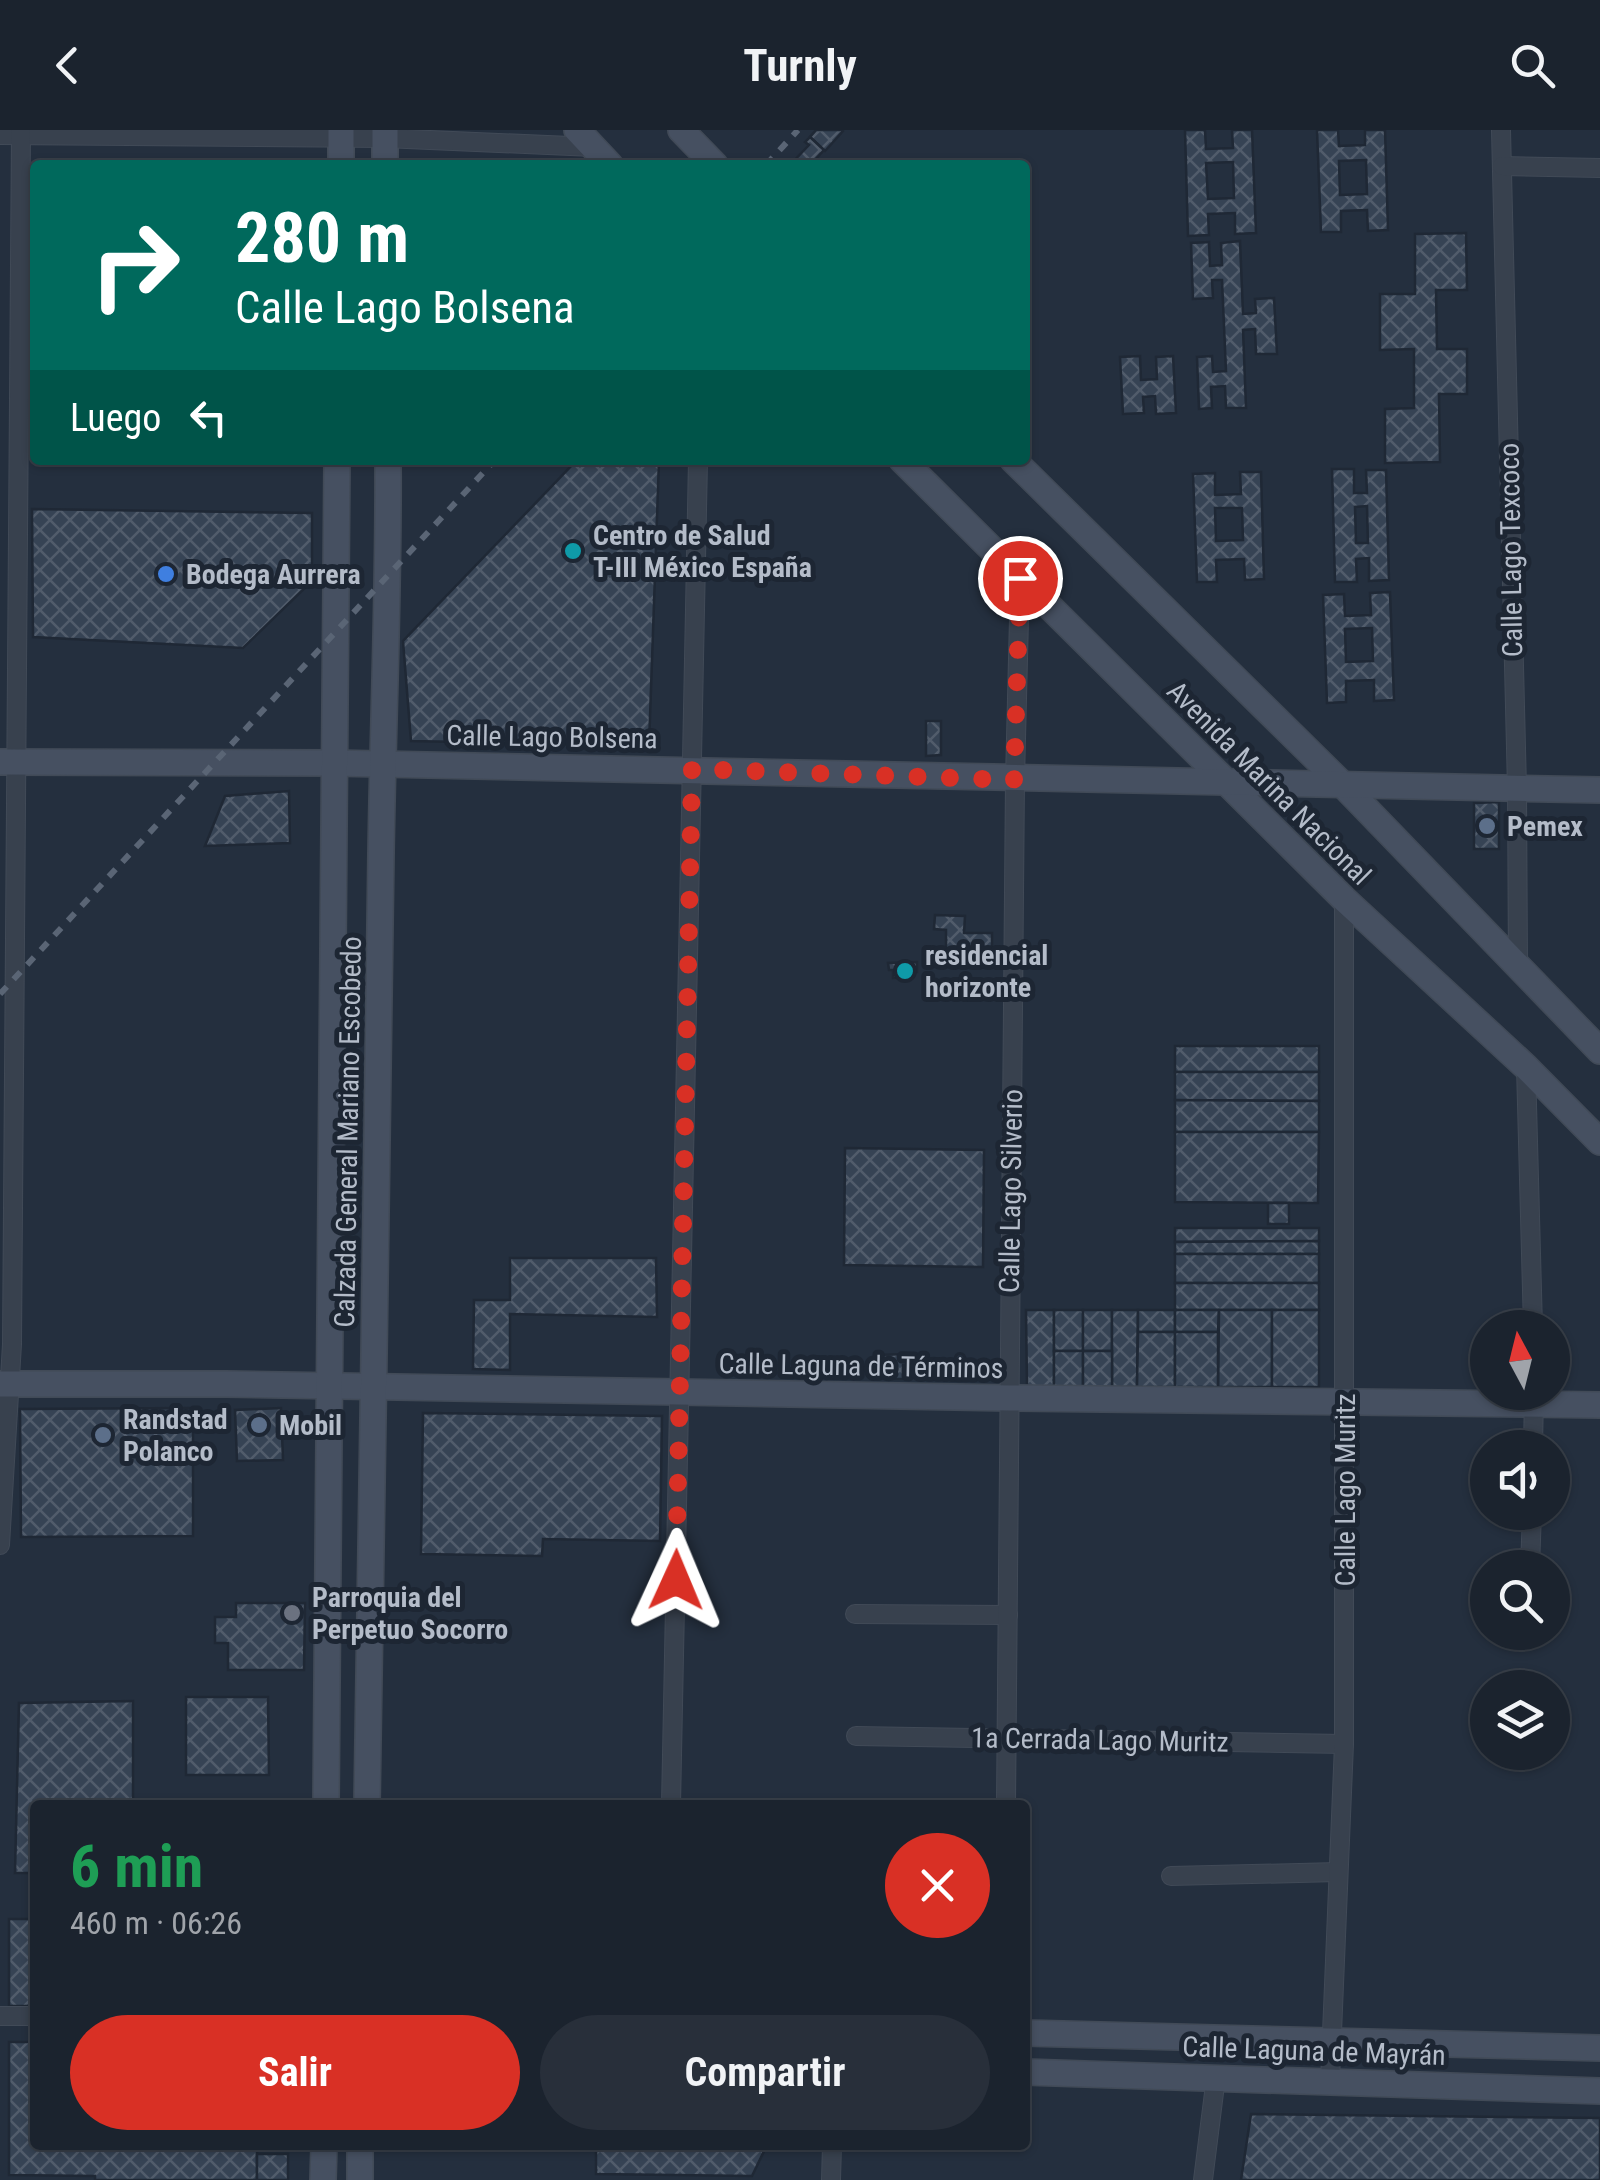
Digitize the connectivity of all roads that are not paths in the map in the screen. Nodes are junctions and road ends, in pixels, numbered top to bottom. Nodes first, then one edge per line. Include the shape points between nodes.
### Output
1 (681, 130) edge
2 (1501, 130) edge
3 (21, 132) edge
4 (341, 134) edge
5 (384, 134) edge
6 (0, 135) edge
7 (593, 147) edge
8 (341, 160) edge
9 (385, 160) edge
10 (710, 160) edge
11 (1502, 166) junction
12 (1600, 168) edge
13 (337, 465) edge
14 (388, 465) edge
15 (698, 465) edge
16 (907, 465) edge
17 (1018, 465) edge
18 (1020, 578) junction
19 (8, 762) edge
20 (333, 763) junction
21 (383, 764) junction
22 (692, 769) junction
23 (1014, 780) junction
24 (1227, 782) junction
25 (1343, 785) junction
26 (1517, 789) junction
27 (1600, 790) edge
28 (1344, 899) junction
29 (1518, 969) junction
30 (1600, 1051) edge
31 (1526, 1067) junction
32 (1600, 1142) edge
33 (1532, 1310) edge
34 (5, 1384) edge
35 (327, 1386) junction
36 (376, 1386) junction
37 (679, 1392) junction
38 (1009, 1398) junction
39 (1470, 1399) edge
40 (1570, 1401) edge
41 (1346, 1402) junction
42 (1600, 1404) edge
43 (0, 1545) edge
44 (855, 1614) dead end
45 (1008, 1615) junction
46 (856, 1736) dead end
47 (1007, 1738) junction
48 (1344, 1744) junction
49 (326, 1800) edge
50 (366, 1800) edge
51 (671, 1800) edge
52 (1006, 1800) edge
53 (1338, 1872) junction
54 (1171, 1876) dead end
55 (0, 2016) edge
56 (30, 2016) edge
57 (1030, 2033) edge
58 (1331, 2042) junction
59 (1600, 2048) edge
60 (1030, 2072) edge
61 (1216, 2077) junction
62 (1330, 2082) junction
63 (1600, 2091) edge
64 (324, 2150) edge
65 (360, 2150) edge
66 (832, 2150) edge
67 (323, 2180) edge
68 (360, 2180) edge
69 (831, 2180) edge
70 (1203, 2180) edge

1 - 10 main road
2 - 11 street, Calle Lago Texcoco
3 - 4 street
3 - 6 street
3 - 19 street via 20,643
4 - 5 street
4 - 8 main road
5 - 7 street
5 - 9 main road
11 - 12 street
11 - 26 street, Calle Lago Texcoco
13 - 20 main road, Calzada General Mariano Escobedo
14 - 21 main road, Calzada General Mariano Escobedo
15 - 22 street
16 - 18 main road, Avenida Marina Nacional
17 - 25 main road, Avenida Marina Nacional
18 - 23 street, Calle Lago Silverio
18 - 24 main road, Avenida Marina Nacional
19 - 20 main road, Calle Lago Bolsena
19 - 34 street
20 - 21 main road, Calle Lago Bolsena
20 - 35 main road, Calzada General Mariano Escobedo
21 - 22 main road, Calle Lago Bolsena
21 - 36 main road, Calzada General Mariano Escobedo
22 - 23 main road, Calle Lago Bolsena
22 - 37 street
23 - 24 main road, Calle Lago Bolsena
23 - 38 street, Calle Lago Silverio
24 - 25 main road, Calle Lago Bolsena
24 - 28 main road, Avenida Marina Nacional
25 - 26 main road, Calle Lago Bolsena
25 - 29 main road, Avenida Marina Nacional
26 - 27 main road, Calle Lago Bolsena
26 - 29 street, Calle Lago Texcoco
28 - 31 main road, Avenida Marina Nacional
28 - 41 street, Calle Lago Muritz
29 - 30 main road, Avenida Marina Nacional
31 - 32 main road, Avenida Marina Nacional
31 - 33 street
34 - 35 main road, Calle Laguna de Términos
34 - 43 street
35 - 36 main road, Calle Laguna de Términos
35 - 49 main road, Calzada General Mariano Escobedo
36 - 37 main road, Calle Laguna de Términos
36 - 50 main road, Calzada General Mariano Escobedo
37 - 38 main road, Calle Laguna de Términos
37 - 51 street
38 - 41 main road, Calle Laguna de Términos
38 - 45 street, Calle Lago Silverio
39 - 41 main road, Calle Laguna de Términos
40 - 42 main road, Calle Laguna de Términos
41 - 48 street, Calle Lago Muritz
44 - 45 street
45 - 47 street, Calle Lago Silverio
46 - 47 street, 1a Cerrada Lago Muritz
47 - 48 street, 1a Cerrada Lago Muritz
47 - 52 street, Calle Lago Silverio
48 - 53 street, Calle Lago Muritz
53 - 54 street
53 - 58 street, Calle Lago Muritz
55 - 56 street
57 - 58 main road, Calle Laguna de Mayrán
58 - 59 main road, Calle Laguna de Mayrán
58 - 62 street, Calle Lago Muritz
60 - 61 main road, Calle Laguna de Mayrán
61 - 62 main road, Calle Laguna de Mayrán
61 - 70 street
62 - 63 main road, Calle Laguna de Mayrán
64 - 67 main road
65 - 68 main road
66 - 69 street

